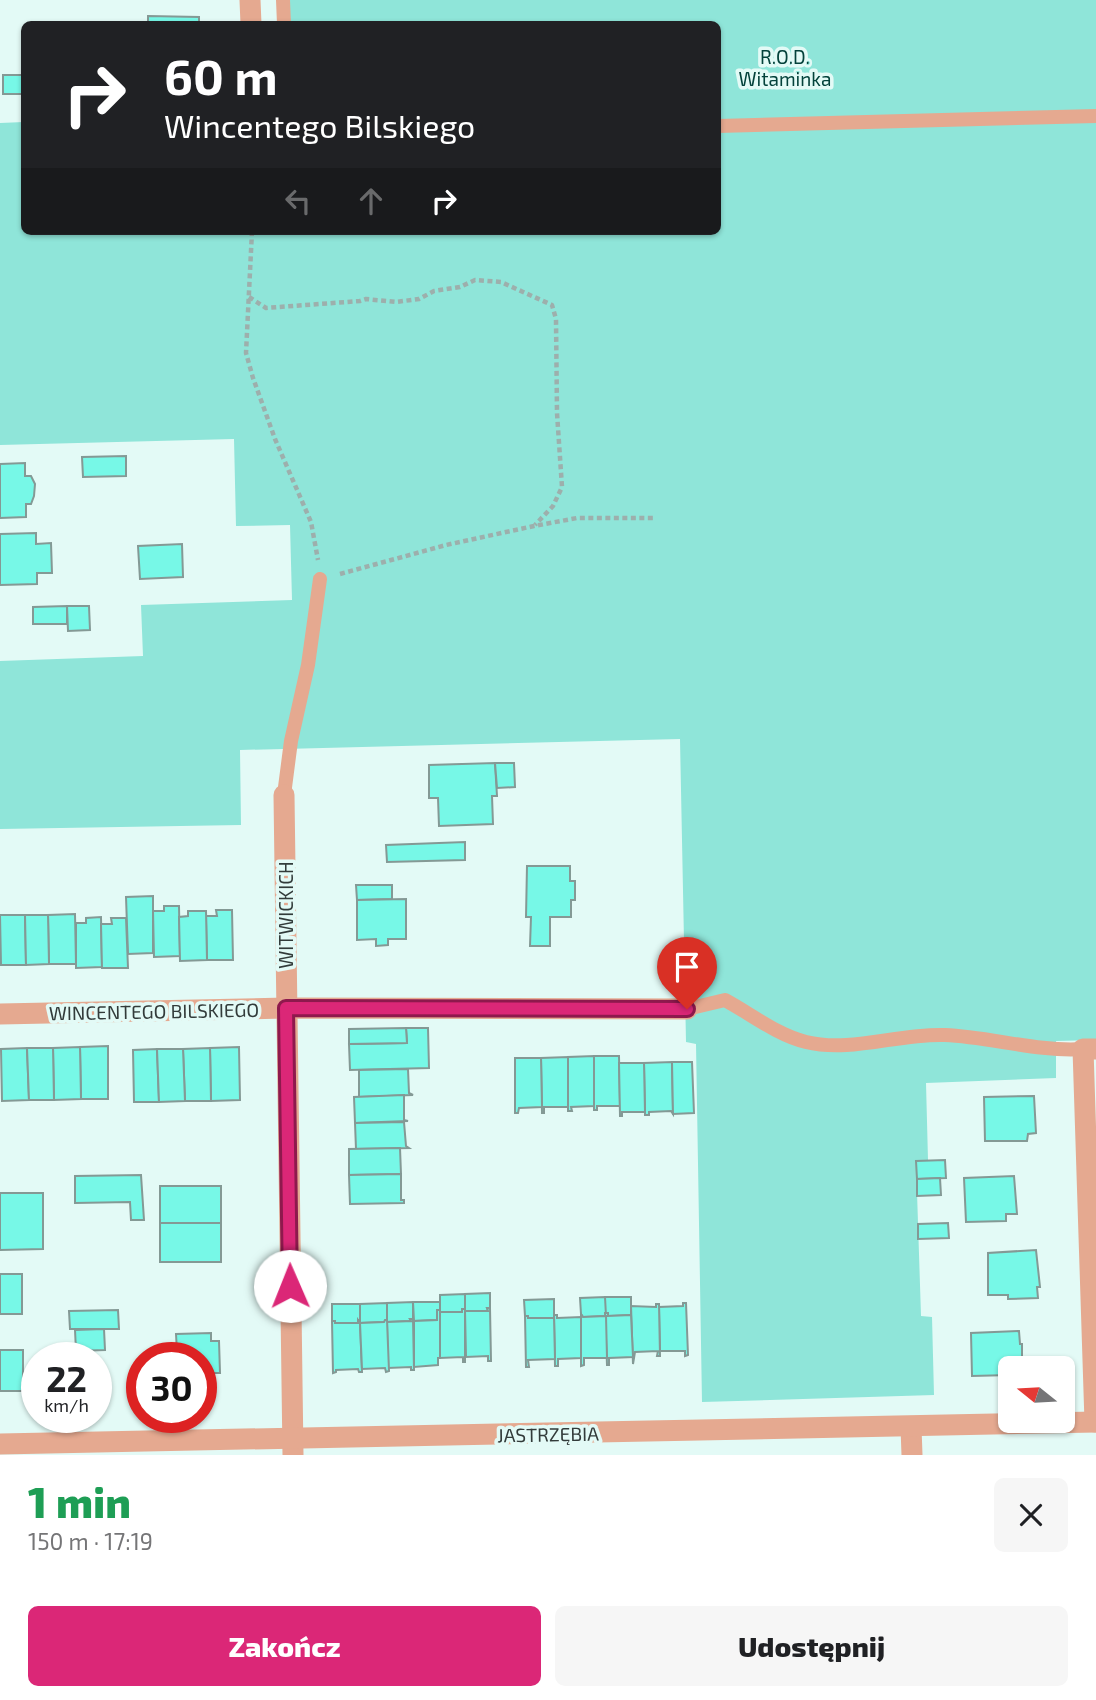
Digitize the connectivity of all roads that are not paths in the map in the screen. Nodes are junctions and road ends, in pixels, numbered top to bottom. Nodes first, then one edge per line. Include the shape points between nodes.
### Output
1 (250, 0) edge
2 (283, 0) edge
3 (251, 21) edge
4 (284, 21) edge
5 (1096, 116) edge
6 (721, 126) edge
7 (320, 579) road end
8 (284, 795) joint
9 (286, 1008) junction
10 (687, 1009) joint
11 (0, 1014) edge
12 (1090, 1049) edge
13 (1096, 1422) edge
14 (911, 1427) junction
15 (0, 1444) edge
16 (293, 1446) edge
17 (912, 1455) edge

1 - 3 street
2 - 4 lane
5 - 6 lane
7 - 8 lane
8 - 9 street, WITWICKICH
9 - 10 street, WINCENTEGO BILSKIEGO
9 - 11 street, WINCENTEGO BILSKIEGO
9 - 16 street, WITWICKICH
10 - 12 lane via 725,1000 782,1033 834,1046 947,1035 1063,1050
12 - 13 street
13 - 14 street, JASTRZĘBIA
14 - 16 street, JASTRZĘBIA
14 - 17 street
15 - 16 street, JASTRZĘBIA

